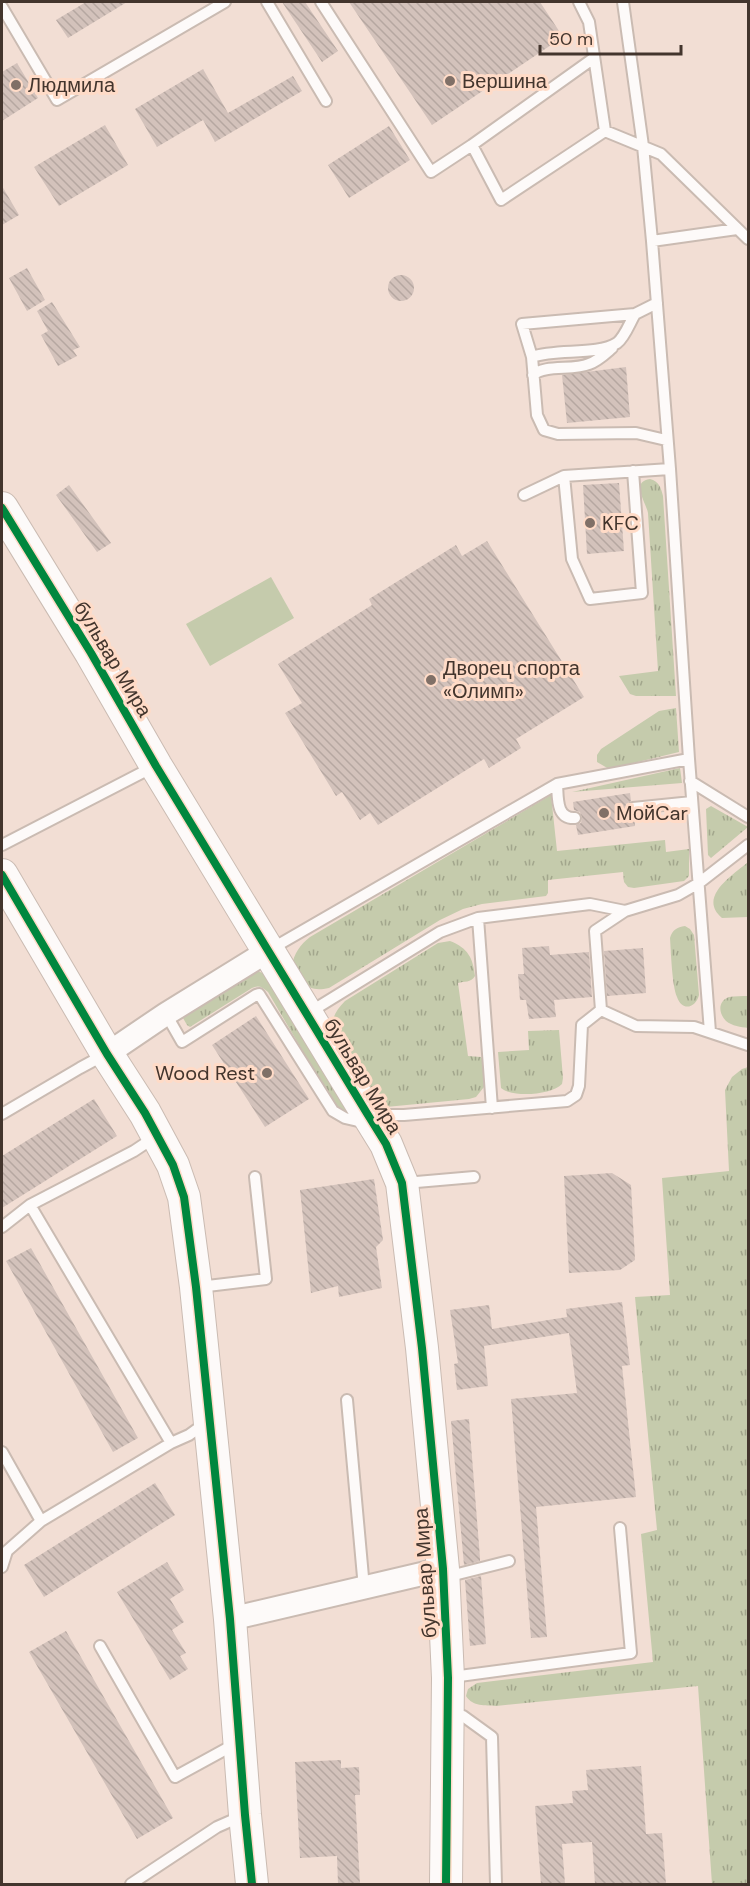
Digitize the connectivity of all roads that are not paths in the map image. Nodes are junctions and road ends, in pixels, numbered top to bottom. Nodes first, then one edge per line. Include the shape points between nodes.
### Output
1 (225, 2) edge
2 (267, 2) edge
3 (321, 2) edge
4 (579, 2) edge
5 (586, 2) edge
6 (623, 2) edge
7 (2, 7) edge
8 (589, 22) junction
9 (594, 58) junction
10 (326, 101) dead end
11 (605, 131) junction
12 (472, 146) junction
13 (643, 146) junction
14 (737, 229) junction
15 (748, 239) edge
16 (652, 241) junction
17 (657, 303) junction
18 (635, 314) junction
19 (619, 342) junction
20 (532, 357) junction
21 (533, 375) junction
22 (666, 440) junction
23 (670, 469) junction
24 (633, 471) junction
25 (564, 476) junction
26 (524, 495) dead end
27 (2, 508) edge
28 (689, 759) junction
29 (156, 765) junction
30 (690, 781) junction
31 (557, 784) junction
32 (692, 802) junction
33 (633, 808) dead end
34 (748, 817) edge
35 (575, 818) dead end
36 (2, 845) edge
37 (748, 845) edge
38 (2, 875) edge
39 (699, 883) junction
40 (625, 911) junction
41 (478, 918) junction
42 (268, 951) junction
43 (601, 1010) junction
44 (166, 1014) junction
45 (308, 1014) junction
46 (710, 1032) junction
47 (748, 1045) edge
48 (107, 1054) junction
49 (492, 1108) junction
50 (2, 1114) edge
51 (368, 1115) junction
52 (157, 1136) junction
53 (255, 1177) dead end
54 (474, 1177) dead end
55 (402, 1183) junction
56 (30, 1204) junction
57 (2, 1227) edge
58 (196, 1287) junction
59 (347, 1400) dead end
60 (210, 1420) junction
61 (171, 1443) junction
62 (2, 1452) edge
63 (41, 1521) junction
64 (620, 1528) dead end
65 (509, 1561) dead end
66 (2, 1567) edge
67 (443, 1574) junction
68 (364, 1588) junction
69 (230, 1619) junction
70 (100, 1646) dead end
71 (448, 1678) junction
72 (448, 1712) junction
73 (240, 1742) junction
74 (245, 1815) junction
75 (131, 1884) edge
76 (252, 1884) edge
77 (446, 1884) edge
78 (496, 1884) edge

1 - 7 lane via 57,100
2 - 10 lane
3 - 12 lane via 431,172
4 - 8 lane
5 - 8 lane
6 - 13 lane
8 - 9 lane
9 - 11 lane
9 - 12 lane
11 - 12 lane via 501,200
11 - 13 lane
13 - 14 lane via 661,154
13 - 16 lane
14 - 15 lane
14 - 16 lane
16 - 17 lane
17 - 18 lane
17 - 22 lane
18 - 19 lane
18 - 20 lane via 522,324
19 - 20 lane via 603,349
19 - 21 lane via 588,365 541,370
20 - 21 lane
21 - 22 lane via 537,415 544,430 558,435 636,434
22 - 23 lane
23 - 24 lane
23 - 28 lane
24 - 25 lane
24 - 25 lane via 642,593 590,599 572,559
25 - 26 lane
27 - 29 street, бульвар Мира
28 - 30 lane
28 - 31 lane
29 - 36 lane
29 - 42 street, бульвар Мира
30 - 32 lane
30 - 34 lane
31 - 35 lane via 562,815
31 - 42 lane
32 - 33 lane
32 - 39 lane
37 - 39 lane
38 - 48 street
39 - 40 lane via 678,895
39 - 46 lane
40 - 41 lane via 590,904
40 - 43 lane via 595,931
41 - 45 lane via 440,932
41 - 49 lane
42 - 44 street
42 - 45 street, бульвар Мира
43 - 46 lane via 636,1026 694,1027
43 - 49 lane via 582,1025 576,1095 567,1101
44 - 48 street
44 - 51 lane via 182,1041 259,994 333,1111 358,1121
45 - 51 street, бульвар Мира
46 - 47 lane
48 - 50 lane
48 - 52 street
49 - 51 lane
51 - 55 street, бульвар Мира via 386,1144
52 - 56 lane
52 - 58 street via 184,1197
53 - 58 lane via 266,1279
54 - 55 lane
55 - 67 street, бульвар Мира
56 - 57 lane
56 - 61 lane
58 - 60 street
59 - 68 lane
60 - 61 lane
60 - 69 street
61 - 63 lane
62 - 63 lane
63 - 66 lane via 7,1551
64 - 71 lane via 631,1653
65 - 67 lane
67 - 68 street
67 - 71 street, бульвар Мира
68 - 69 street
69 - 73 street
70 - 73 lane via 175,1777
71 - 72 street, бульвар Мира
72 - 77 street, бульвар Мира
72 - 78 lane via 463,1716 492,1737
73 - 74 street
74 - 75 lane via 217,1827
74 - 76 street

